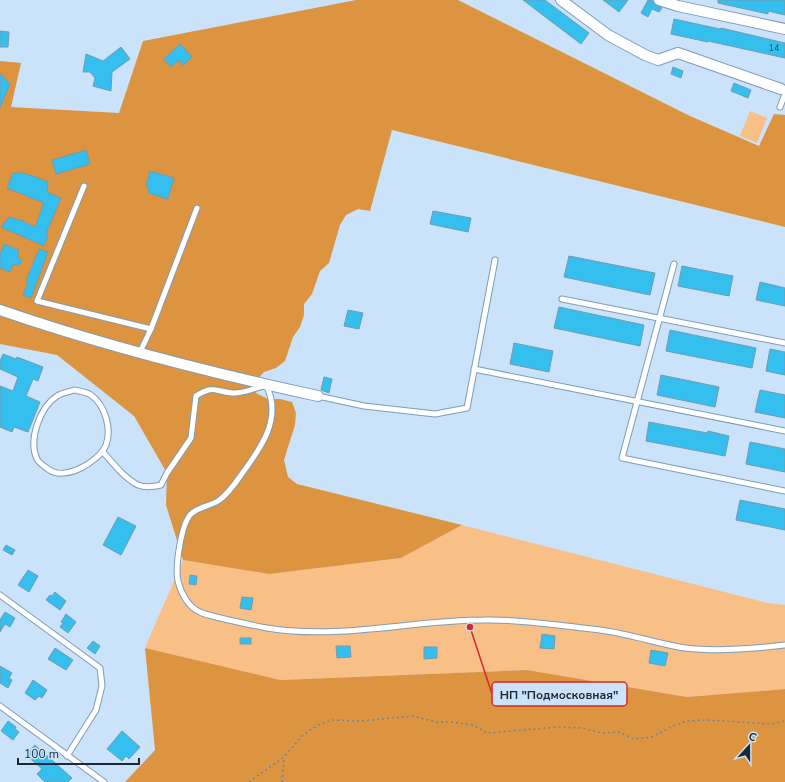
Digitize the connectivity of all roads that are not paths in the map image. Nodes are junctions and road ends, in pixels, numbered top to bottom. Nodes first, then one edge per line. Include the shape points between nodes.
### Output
1 (561, 0) edge
2 (659, 0) edge
3 (785, 29) edge
4 (783, 92) edge
5 (780, 107) dead end
6 (84, 186) dead end
7 (197, 208) dead end
8 (495, 260) dead end
9 (674, 264) dead end
10 (562, 299) dead end
11 (0, 310) edge
12 (659, 318) junction
13 (151, 329) junction
14 (785, 343) edge
15 (139, 354) junction
16 (474, 369) junction
17 (266, 385) junction
18 (318, 396) joint
19 (638, 401) junction
20 (785, 431) edge
21 (103, 452) junction
22 (785, 491) edge
23 (0, 595) edge
24 (785, 645) edge
25 (0, 706) edge
26 (66, 756) junction
27 (104, 782) edge

1 - 4 street via 608,35 645,55 658,60 678,53
2 - 3 street
4 - 5 lane
6 - 13 lane via 37,301
7 - 13 lane
8 - 16 lane
9 - 12 lane
10 - 12 lane
11 - 15 street
12 - 14 lane
12 - 19 lane
13 - 15 lane
15 - 17 street
16 - 18 lane via 467,408 435,414 364,406
16 - 19 lane
17 - 18 street
17 - 21 lane via 246,392 232,393 215,389 196,396 191,438 161,485 139,485 126,476
17 - 24 lane via 273,405 271,424 254,458 231,488 218,500 191,514 186,522 178,556 178,580 187,601 198,612 270,628 317,632 485,620 619,633 687,648 734,650
19 - 20 lane
19 - 22 lane via 622,458
21 - 21 lane via 67,474 50,471 37,459 34,440 38,420 57,395 74,390 91,395 97,400 103,410 108,429 107,444
23 - 26 lane via 100,668 102,686 96,710
25 - 26 lane
26 - 27 lane

